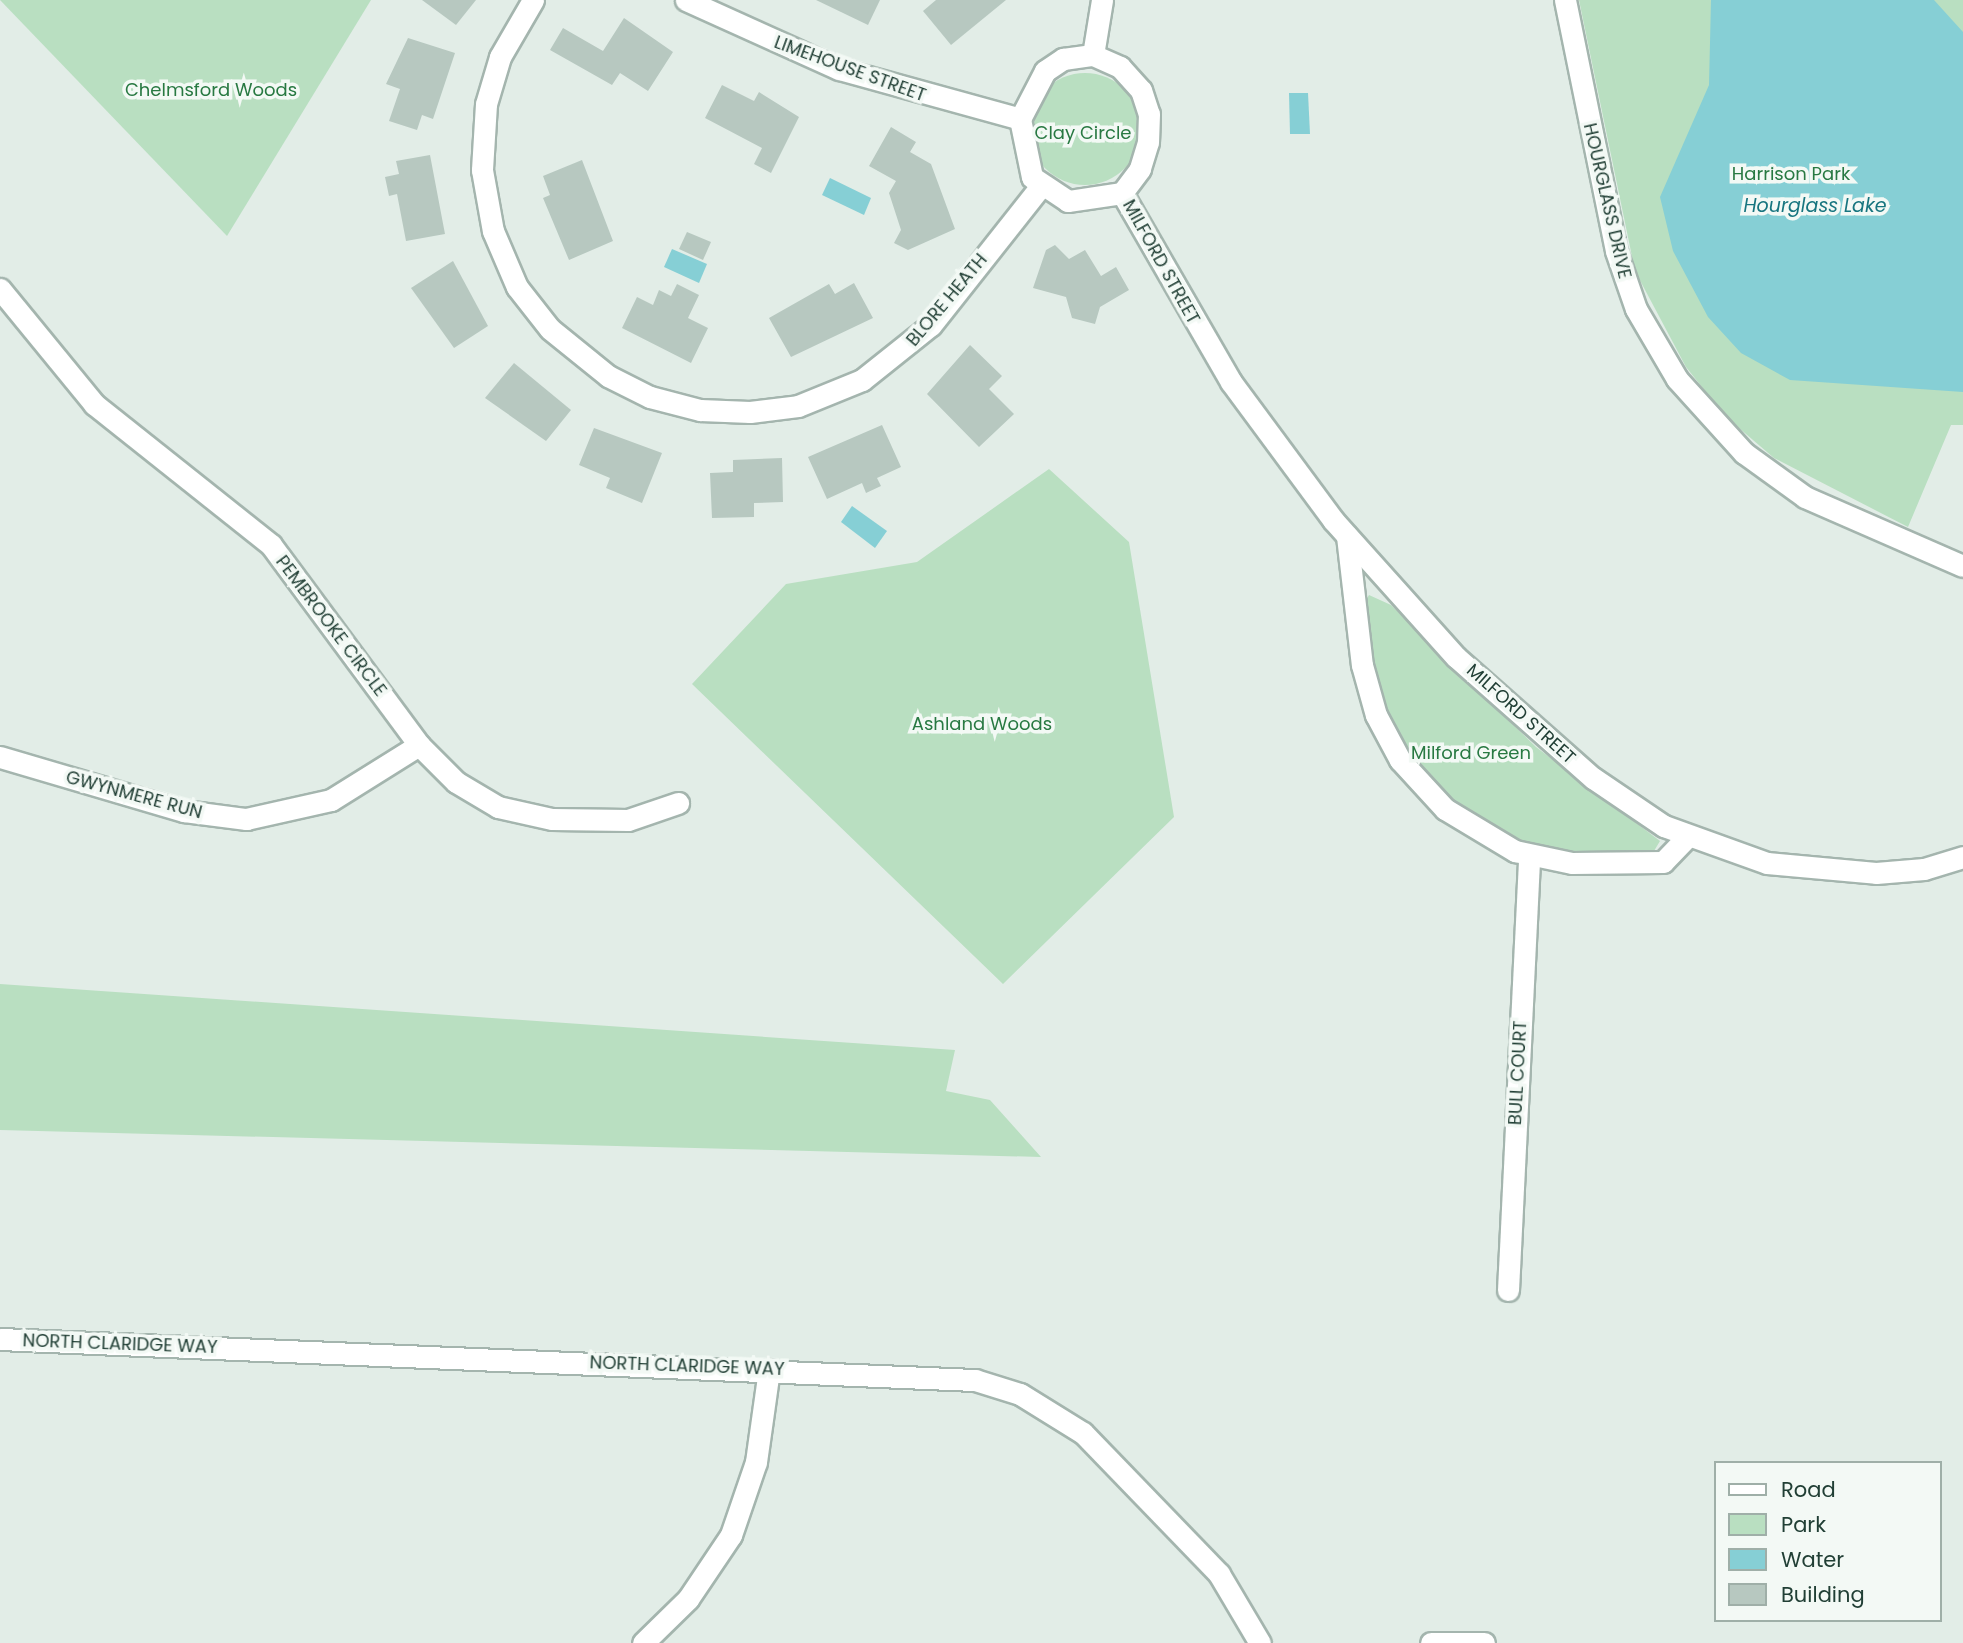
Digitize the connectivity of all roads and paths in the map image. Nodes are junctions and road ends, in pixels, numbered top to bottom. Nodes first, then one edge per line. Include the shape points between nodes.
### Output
1 (533, 0) edge
2 (686, 0) edge
3 (1102, 0) edge
4 (1565, 0) edge
5 (1093, 55) junction
6 (1020, 119) junction
7 (1040, 187) junction
8 (1122, 193) junction
9 (0, 289) edge
10 (1347, 536) junction
11 (1963, 566) edge
12 (419, 745) junction
13 (0, 757) edge
14 (678, 803) dead end
15 (1687, 837) junction
16 (1529, 856) junction
17 (1963, 857) edge
18 (1508, 1290) dead end
19 (0, 1339) edge
20 (769, 1370) junction
21 (643, 1643) edge
22 (1261, 1643) edge
23 (1431, 1643) edge
24 (1484, 1643) edge

1 - 7 street, BLORE HEATH via 500,57 486,104 482,170 493,231 517,287 550,330 599,371 650,397 700,410 750,412 798,406 862,380 931,325
2 - 6 street, LIMEHOUSE STREET via 839,69
3 - 5 street
4 - 11 street, HOURGLASS DRIVE via 1616,251 1636,309 1677,379 1721,432 1805,497
5 - 6 street via 1063,60 1045,71
5 - 8 street via 1133,77 1149,114 1145,156
6 - 7 street via 1026,166
7 - 8 street via 1079,202
8 - 10 street, MILFORD STREET via 1231,382
9 - 12 street, PEMBROOKE CIRCLE via 87,397 271,545
10 - 15 street, MILFORD STREET via 1429,629 1530,725 1633,807
10 - 16 street via 1362,666 1387,739 1445,809 1480,835
12 - 13 street, GWYNMERE RUN via 331,800 246,819 184,811
12 - 14 street, PEMBROOKE CIRCLE via 456,782 527,815 628,820
15 - 16 street via 1669,859 1641,865
15 - 17 street, MILFORD STREET via 1804,869 1901,872
16 - 18 street, BULL COURT
19 - 20 street, NORTH CLARIDGE WAY
20 - 21 street via 756,1462 731,1535 696,1588
20 - 22 street, NORTH CLARIDGE WAY via 947,1376 999,1387 1044,1406 1083,1433 1219,1574
23 - 24 street

